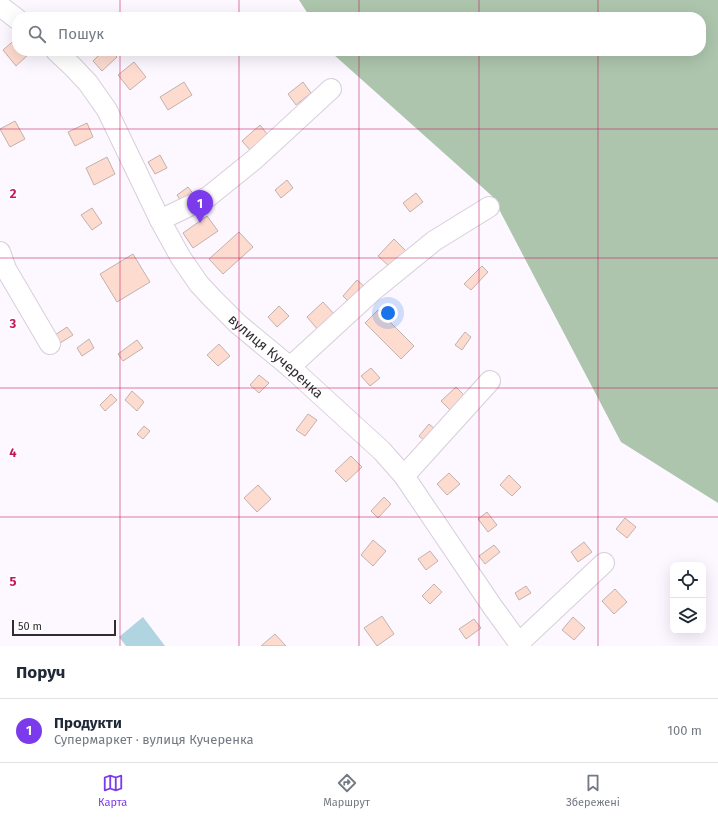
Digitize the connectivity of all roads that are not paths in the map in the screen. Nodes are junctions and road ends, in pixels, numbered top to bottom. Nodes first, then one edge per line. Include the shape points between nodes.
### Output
1 (0, 6) edge
2 (12, 15) edge
3 (61, 56) edge
4 (331, 89) dead end
5 (489, 207) dead end
6 (160, 220) junction
7 (0, 252) edge
8 (6, 284) edge
9 (50, 344) dead end
10 (290, 367) junction
11 (490, 381) dead end
12 (404, 476) junction
13 (604, 562) dead end
14 (520, 644) edge

1 - 2 street
3 - 6 street, вулиця Кучеренка via 88,83 107,110
4 - 6 street via 255,159 208,197
5 - 10 street via 434,241 375,289
6 - 10 street, вулиця Кучеренка via 180,258 199,284 238,324
7 - 8 street via 6,269
8 - 9 street
10 - 12 street, вулиця Кучеренка via 382,451
11 - 12 street
12 - 14 street, вулиця Кучеренка
13 - 14 street

